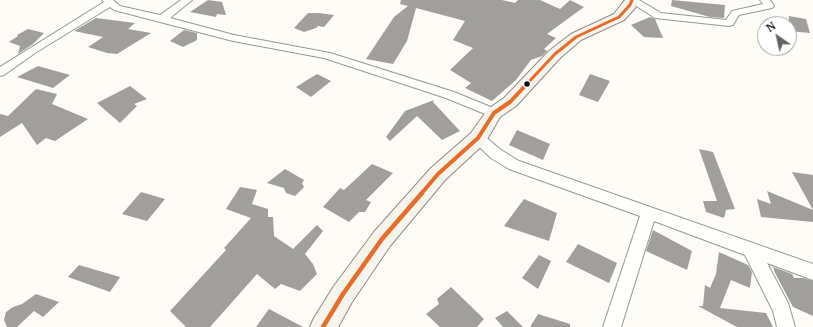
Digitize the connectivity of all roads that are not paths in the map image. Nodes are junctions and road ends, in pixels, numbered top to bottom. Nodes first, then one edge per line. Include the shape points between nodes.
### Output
1 (186, 0) edge
2 (632, 0) edge
3 (765, 0) edge
4 (108, 1) edge
5 (162, 19) junction
6 (0, 60) edge
7 (11, 64) junction
8 (0, 72) edge
9 (494, 113) junction
10 (478, 138) junction
11 (649, 213) junction
12 (751, 250) junction
13 (813, 272) edge
14 (323, 327) edge
15 (612, 327) edge
16 (786, 327) edge

1 - 5 street
2 - 3 street via 659,16 729,22 735,13 769,6
2 - 9 street via 619,17 576,37 555,54 510,102
4 - 5 street via 117,8
4 - 7 street
5 - 9 street via 233,38 326,55 388,73
6 - 7 street
7 - 8 street
9 - 10 street
10 - 11 street via 514,165
10 - 14 street via 438,174 382,239
11 - 12 street
11 - 15 street
12 - 13 street
12 - 16 street via 782,309

